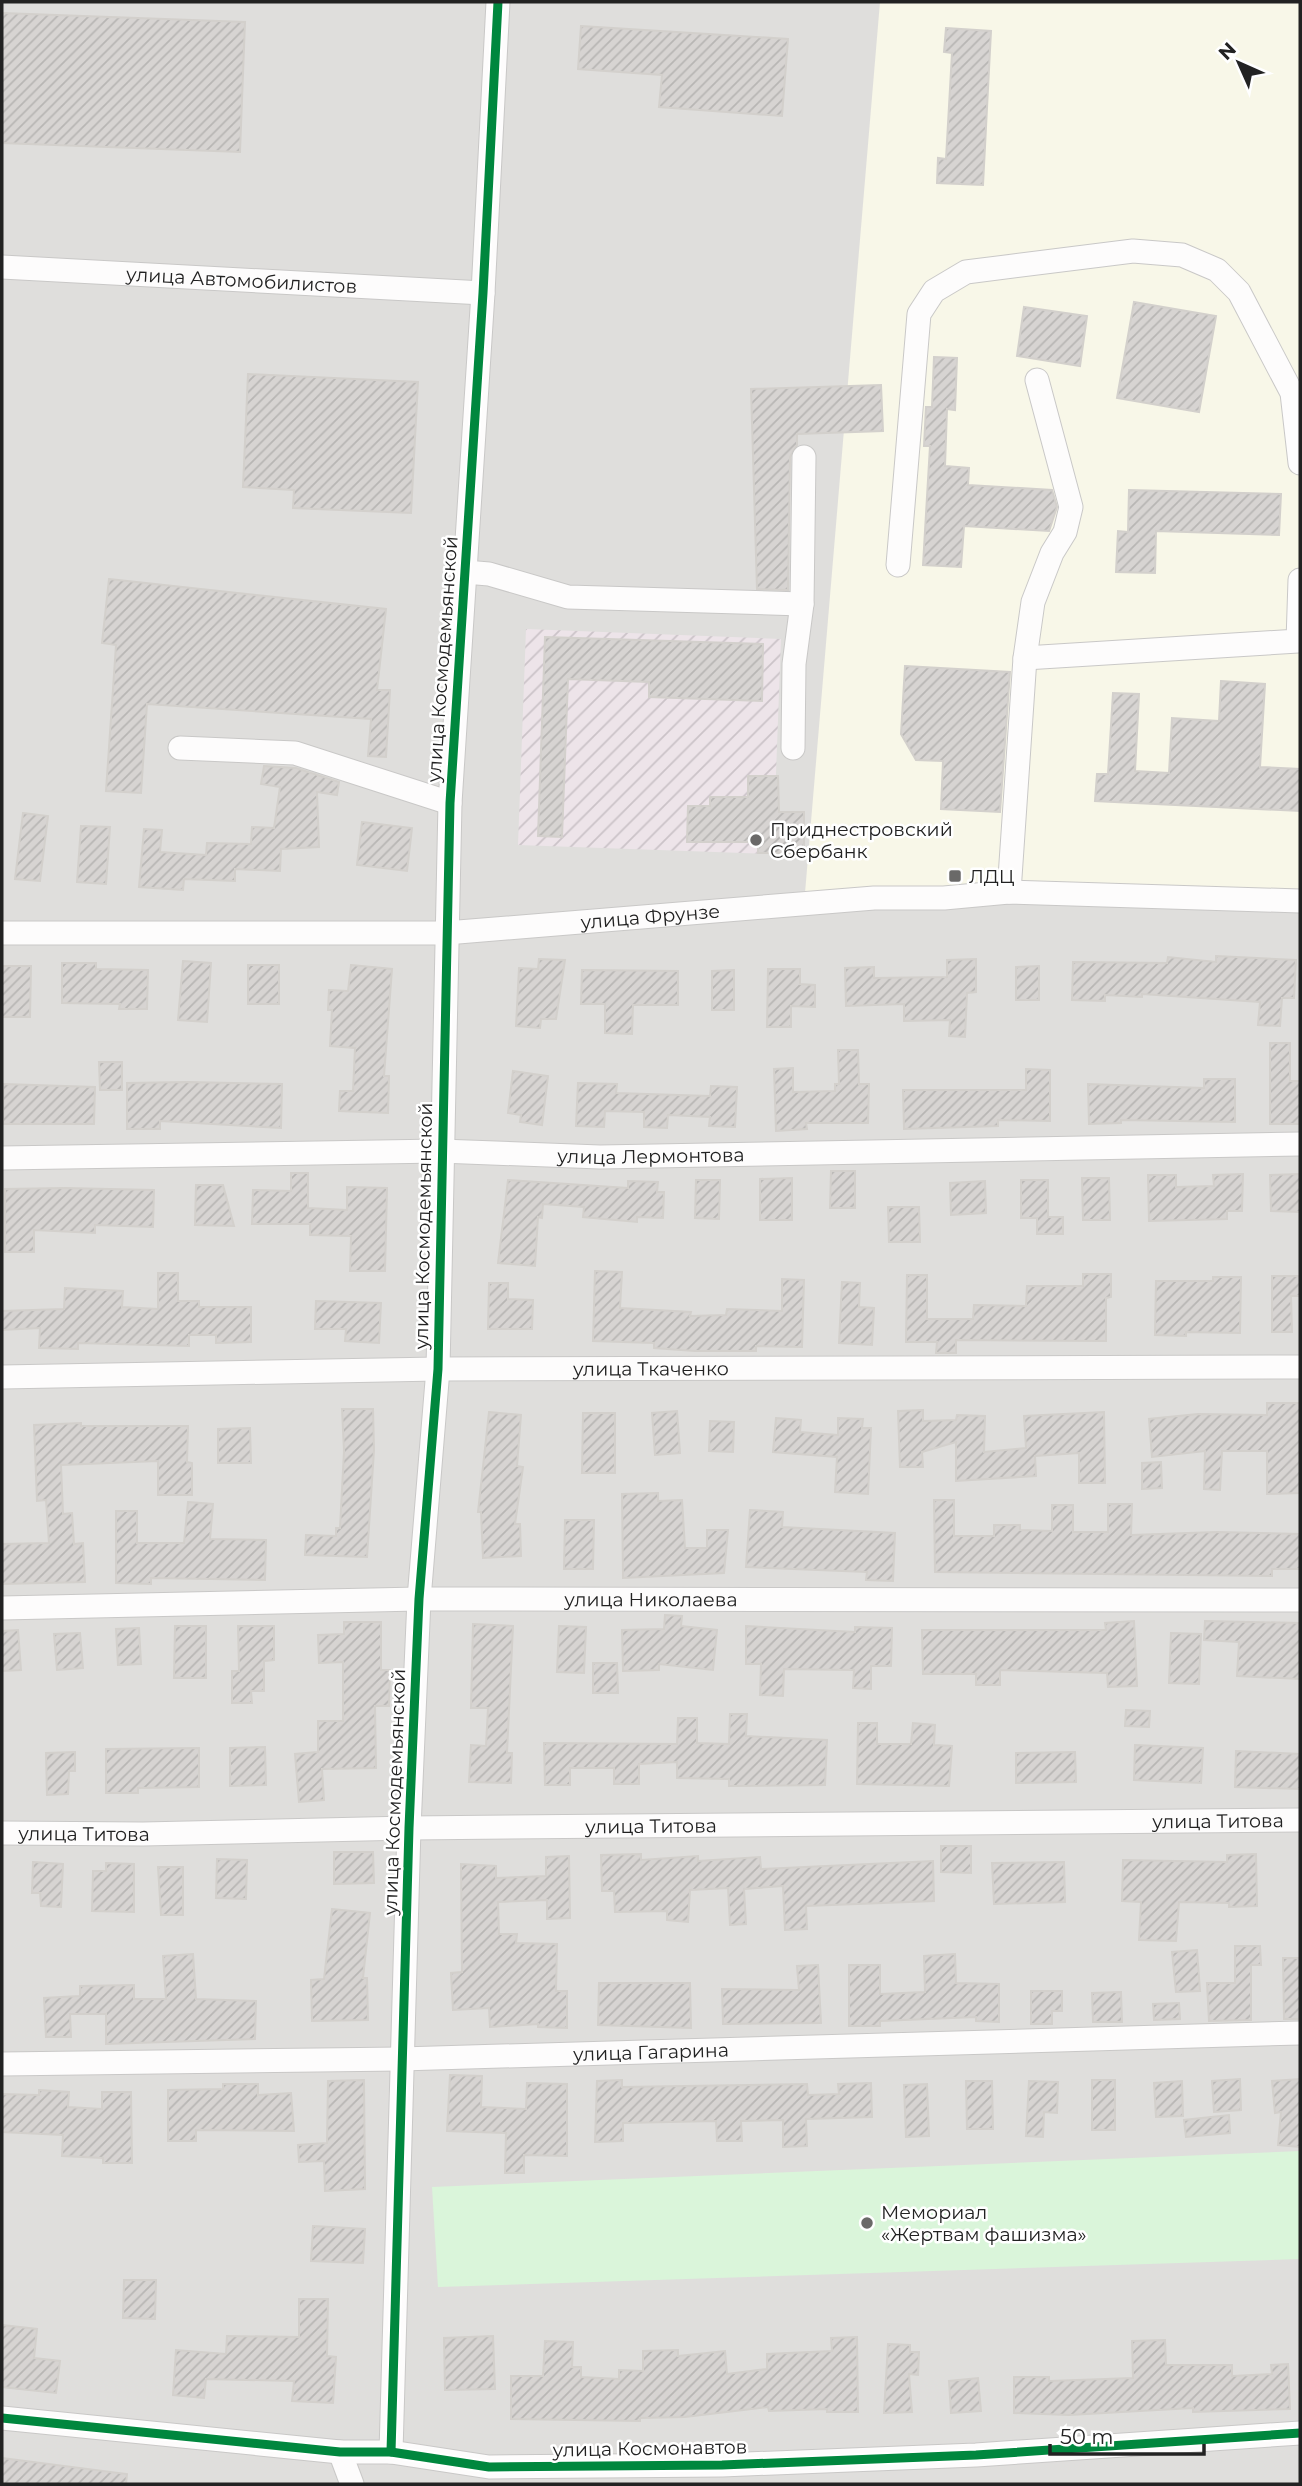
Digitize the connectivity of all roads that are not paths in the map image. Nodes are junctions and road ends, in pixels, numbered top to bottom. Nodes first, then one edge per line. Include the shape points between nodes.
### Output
1 (498, 2) edge
2 (2, 267) edge
3 (483, 293) junction
4 (1037, 380) dead end
5 (804, 457) dead end
6 (1300, 463) edge
7 (898, 565) dead end
8 (465, 572) junction
9 (1300, 580) edge
10 (802, 604) junction
11 (1025, 658) junction
12 (180, 748) dead end
13 (793, 748) dead end
14 (450, 803) junction
15 (1009, 891) junction
16 (1300, 901) edge
17 (2, 933) edge
18 (446, 933) junction
19 (1300, 1144) edge
20 (440, 1151) junction
21 (2, 1158) edge
22 (1300, 1367) edge
23 (438, 1369) junction
24 (2, 1377) edge
25 (419, 1599) junction
26 (1300, 1600) edge
27 (2, 1608) edge
28 (1300, 1820) edge
29 (409, 1828) junction
30 (2, 1833) edge
31 (1300, 2034) edge
32 (401, 2059) junction
33 (2, 2064) edge
34 (2, 2418) edge
35 (1300, 2433) edge
36 (340, 2452) junction
37 (391, 2452) junction
38 (489, 2467) junction
39 (352, 2484) edge
40 (508, 2484) edge

1 - 3 street, улица Космодемьянской
2 - 3 street, улица Автомобилистов
3 - 8 street, улица Космодемьянской
4 - 11 street via 1071,507 1065,532 1039,580
5 - 10 street
6 - 7 street via 1292,393 1239,292 1217,270 1182,255 1133,251 966,272 934,291 919,314
8 - 10 street via 489,574 568,597
8 - 14 street, улица Космодемьянской
9 - 11 street via 1298,641
10 - 13 street via 794,664
11 - 15 street
12 - 14 street via 295,753
14 - 18 street, улица Космодемьянской
15 - 16 street, улица Фрунзе
15 - 18 street, улица Фрунзе
17 - 18 street, улица Фрунзе
18 - 20 street, улица Космодемьянской
19 - 20 street, улица Лермонтова via 600,1157
20 - 21 street, улица Лермонтова
20 - 23 street, улица Космодемьянской
22 - 23 street, улица Ткаченко
23 - 24 street, улица Ткаченко
23 - 25 street, улица Космодемьянской
25 - 26 street, улица Николаева
25 - 27 street, улица Николаева
25 - 29 street, улица Космодемьянской
28 - 29 street, улица Титова
29 - 30 street, улица Титова
29 - 32 street, улица Космодемьянской
31 - 32 street, улица Гагарина
32 - 33 street, улица Гагарина
32 - 37 street, улица Космодемьянской
34 - 36 street, улица Космонавтов
35 - 38 street, улица Космонавтов via 976,2455 722,2465
36 - 37 street, улица Космонавтов
36 - 39 street
37 - 38 street, улица Космонавтов
38 - 40 street

